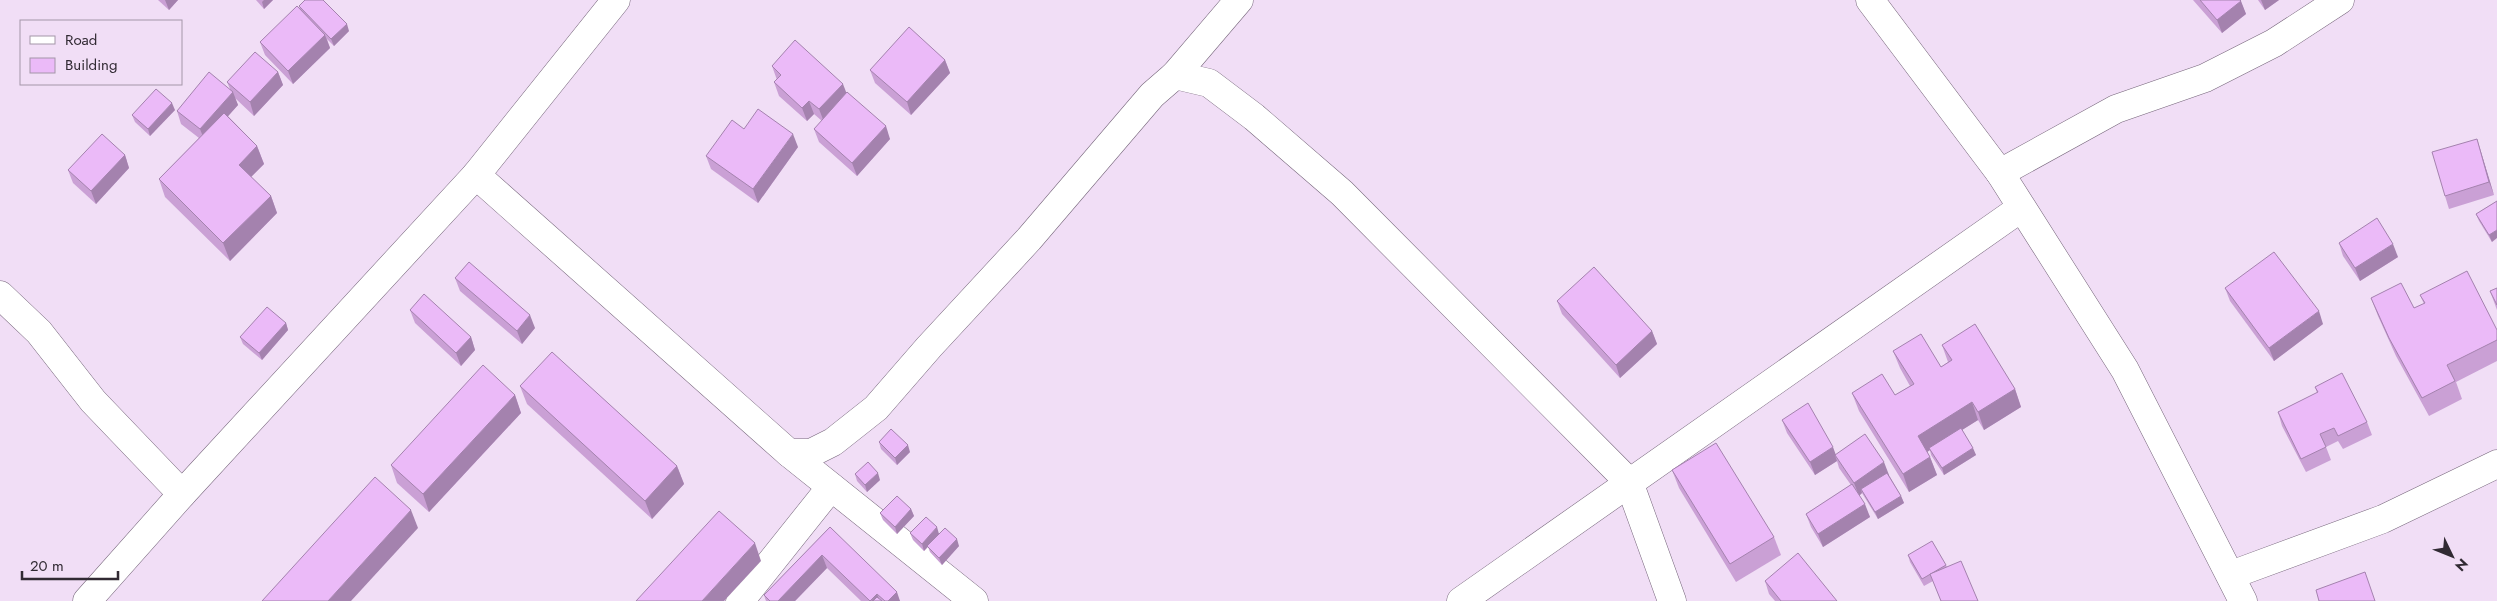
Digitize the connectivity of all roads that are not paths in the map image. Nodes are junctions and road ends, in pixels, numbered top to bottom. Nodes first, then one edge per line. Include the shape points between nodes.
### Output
1 (616, 0) edge
2 (1239, 0) edge
3 (1870, 0) edge
4 (2340, 0) edge
5 (1204, 42) junction
6 (1175, 75) junction
7 (1209, 83) junction
8 (2000, 173) junction
9 (476, 175) junction
10 (2021, 208) junction
11 (0, 295) edge
12 (789, 453) junction
13 (2497, 464) edge
14 (1629, 482) junction
15 (832, 487) junction
16 (182, 494) junction
17 (2230, 575) junction
18 (87, 601) edge
19 (740, 601) edge
20 (974, 601) edge
21 (1461, 601) edge
22 (1672, 601) edge
23 (2243, 601) edge

1 - 9 street
2 - 5 street
3 - 8 street
4 - 8 street via 2274,44 2205,78 2116,110
5 - 6 street
5 - 7 street
6 - 7 street
6 - 12 street via 1152,95 1029,239 876,408 833,442 811,452
7 - 14 street via 1342,193
8 - 10 street
9 - 12 street
9 - 16 street
10 - 14 street
10 - 17 street via 2125,370
11 - 16 street via 39,332 93,401
12 - 15 street
13 - 17 street via 2383,519
14 - 21 street
14 - 22 street
15 - 19 street
15 - 20 street
16 - 18 street
17 - 23 street

